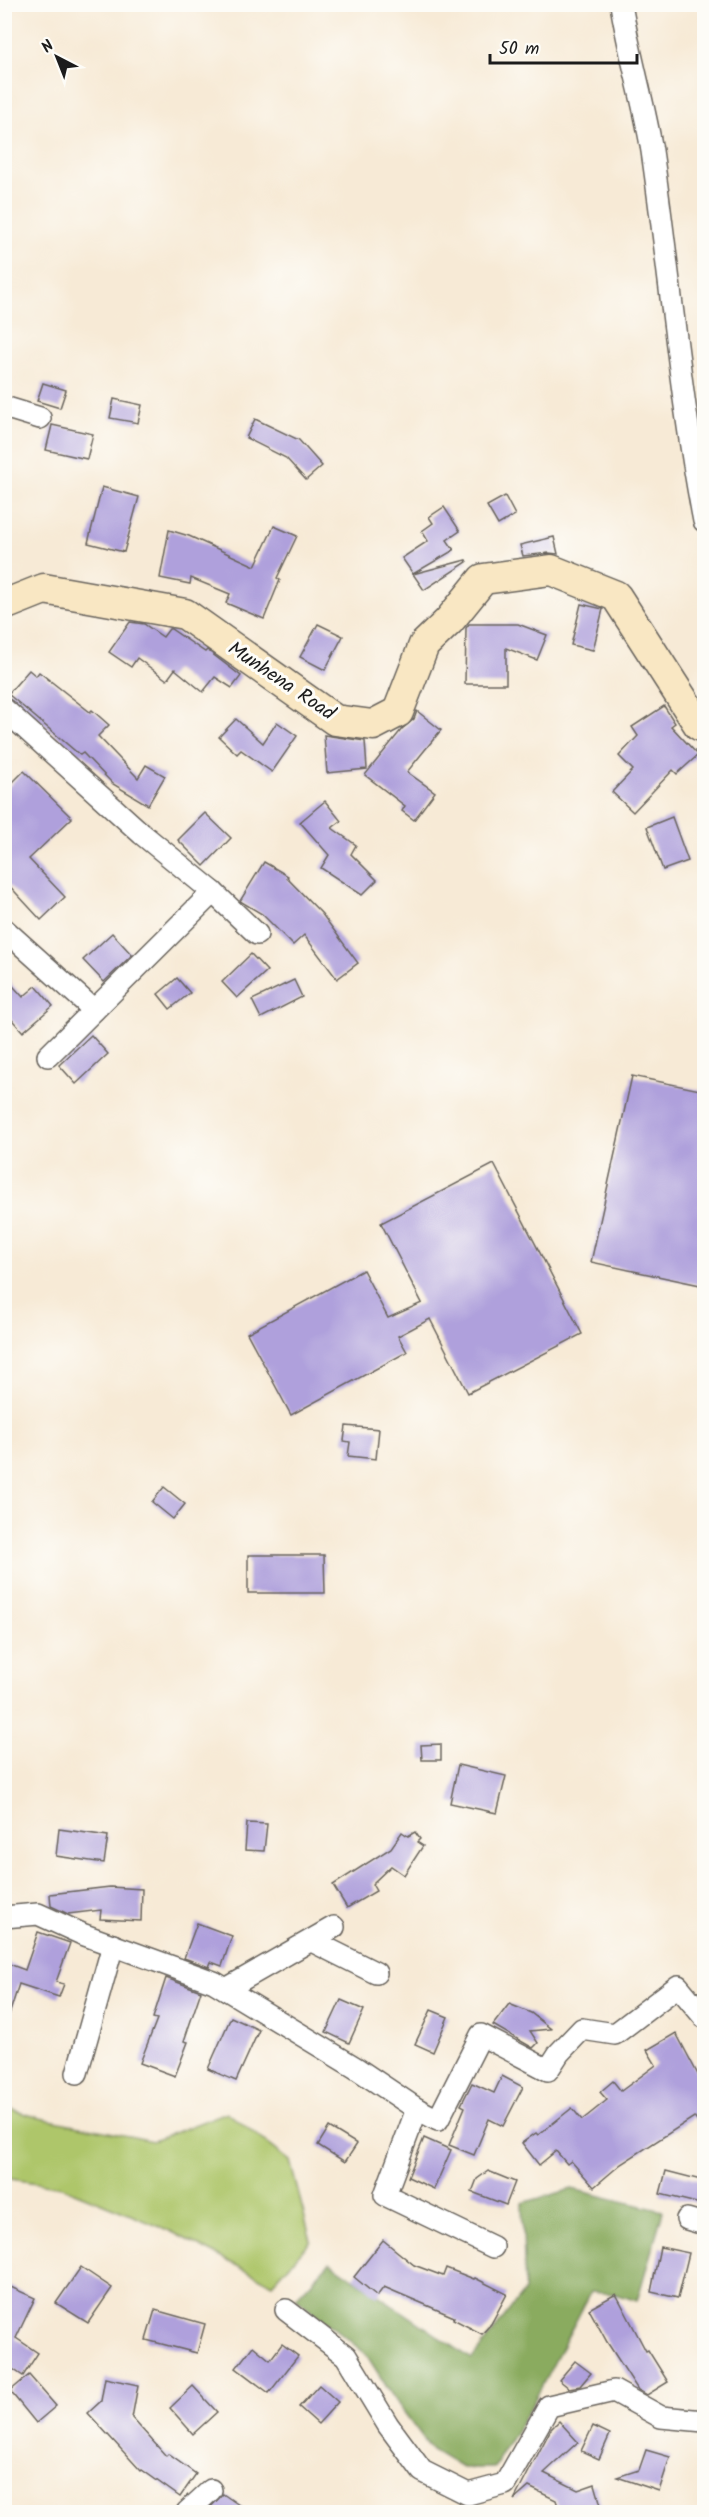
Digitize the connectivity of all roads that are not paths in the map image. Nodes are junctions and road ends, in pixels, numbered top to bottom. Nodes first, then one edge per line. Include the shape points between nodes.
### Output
1 (621, 4) edge
2 (4, 407) edge
3 (40, 418) dead end
4 (705, 521) edge
5 (4, 605) edge
6 (4, 709) edge
7 (705, 727) edge
8 (213, 892) junction
9 (4, 929) edge
10 (256, 934) dead end
11 (94, 1010) junction
12 (48, 1056) dead end
13 (4, 1917) edge
14 (334, 1927) dead end
15 (312, 1941) junction
16 (113, 1945) junction
17 (376, 1973) dead end
18 (226, 1989) junction
19 (705, 2017) edge
20 (77, 2073) dead end
21 (417, 2109) junction
22 (494, 2247) dead end
23 (285, 2310) dead end
24 (705, 2421) edge
25 (211, 2490) dead end
26 (188, 2512) edge

1 - 4 street via 651,149 677,353
2 - 3 street
5 - 7 street, Munhena Road via 44,589 186,614 335,720 373,725 398,712 424,645 483,579 551,570 616,596 699,725
6 - 8 street via 142,834
8 - 10 street
8 - 11 street
9 - 11 street
11 - 12 street
13 - 16 street via 38,1914
14 - 15 street
15 - 17 street
15 - 18 street
16 - 18 street
16 - 20 street
18 - 21 street
19 - 21 street via 678,1986 615,2034 582,2029 548,2070 481,2035 438,2120
21 - 22 street via 385,2195
23 - 24 street via 346,2355 388,2425 422,2471 468,2494 505,2484 549,2406 614,2391 662,2417
25 - 26 street

